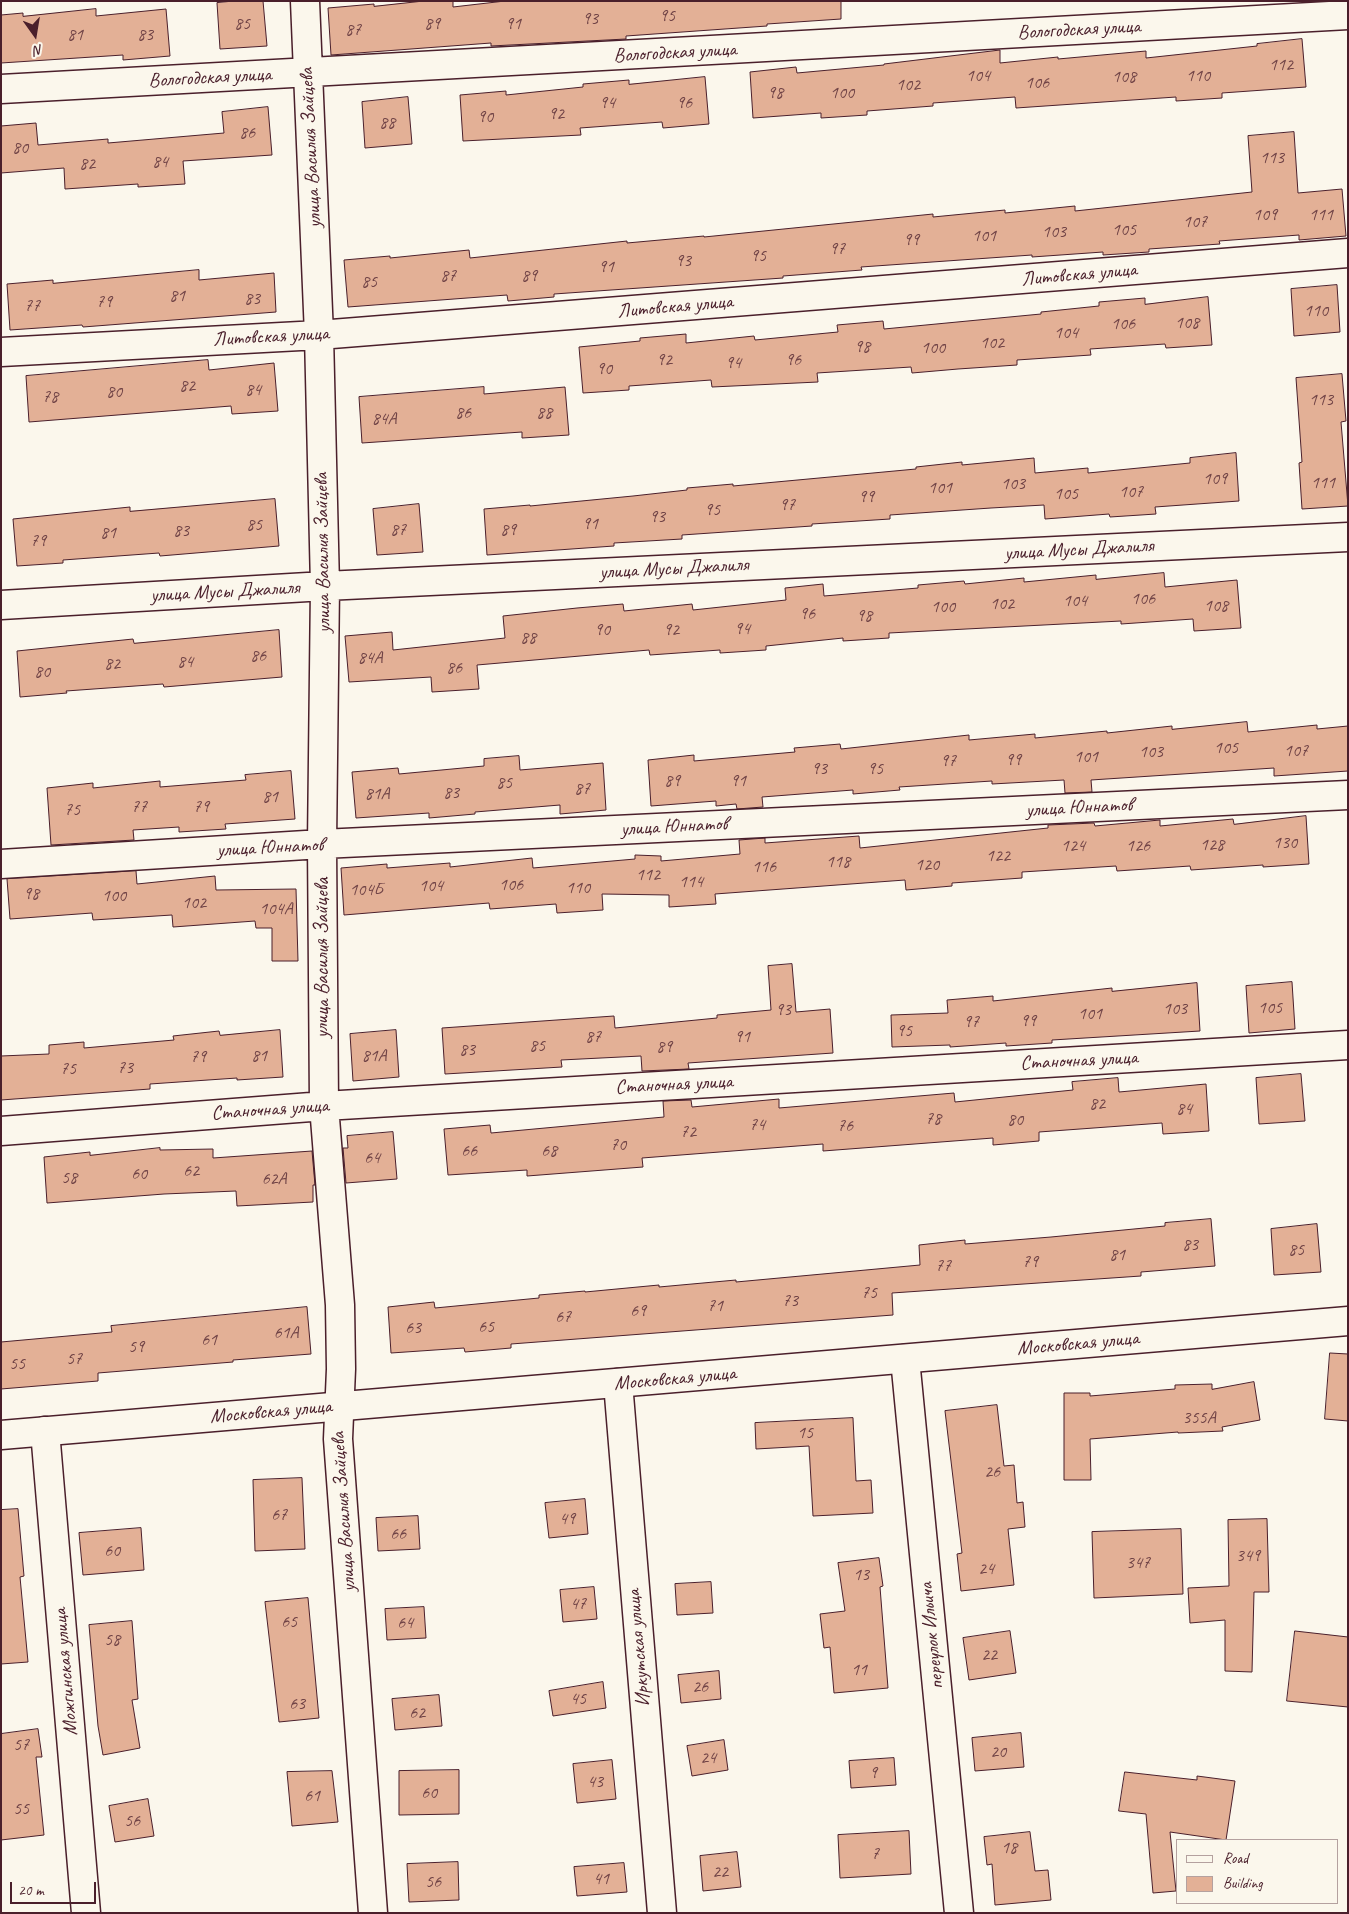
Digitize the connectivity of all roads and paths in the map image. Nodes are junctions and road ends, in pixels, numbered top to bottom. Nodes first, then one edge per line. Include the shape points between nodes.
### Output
1 (304, 1) edge
2 (1348, 15) edge
3 (308, 73) junction
4 (1, 90) edge
5 (1348, 253) edge
6 (319, 335) junction
7 (1, 352) edge
8 (1348, 537) edge
9 (325, 586) junction
10 (1, 605) edge
11 (1348, 795) edge
12 (322, 844) junction
13 (1, 864) edge
14 (1348, 1045) edge
15 (324, 1106) junction
16 (1, 1131) edge
17 (1348, 1321) edge
18 (905, 1359) junction
19 (618, 1383) junction
20 (339, 1406) junction
21 (44, 1431) junction
22 (1, 1435) edge
23 (86, 1913) edge
24 (373, 1913) edge
25 (662, 1913) edge
26 (959, 1913) edge

1 - 3 street, улица Василия Зайцева
2 - 3 street, Вологодская улица
3 - 4 street, Вологодская улица
3 - 6 street, улица Василия Зайцева
5 - 6 street, Литовская улица
6 - 7 street, Литовская улица
6 - 9 street, улица Василия Зайцева
8 - 9 street, улица Мусы Джалиля
9 - 10 street, улица Мусы Джалиля
9 - 12 street, улица Василия Зайцева
11 - 12 street, улица Юннатов
12 - 13 street, улица Юннатов
12 - 15 street, улица Василия Зайцева
14 - 15 street, Станочная улица
15 - 16 street, Станочная улица
15 - 20 street, улица Василия Зайцева via 340,1305
17 - 18 street, Московская улица
18 - 19 street, Московская улица
18 - 26 street, переулок Ильича
19 - 20 street, Московская улица
19 - 25 street, Иркутская улица
20 - 21 street, Московская улица
20 - 24 street, улица Василия Зайцева via 338,1439
21 - 22 street, Московская улица
21 - 23 street, Можгинская улица

